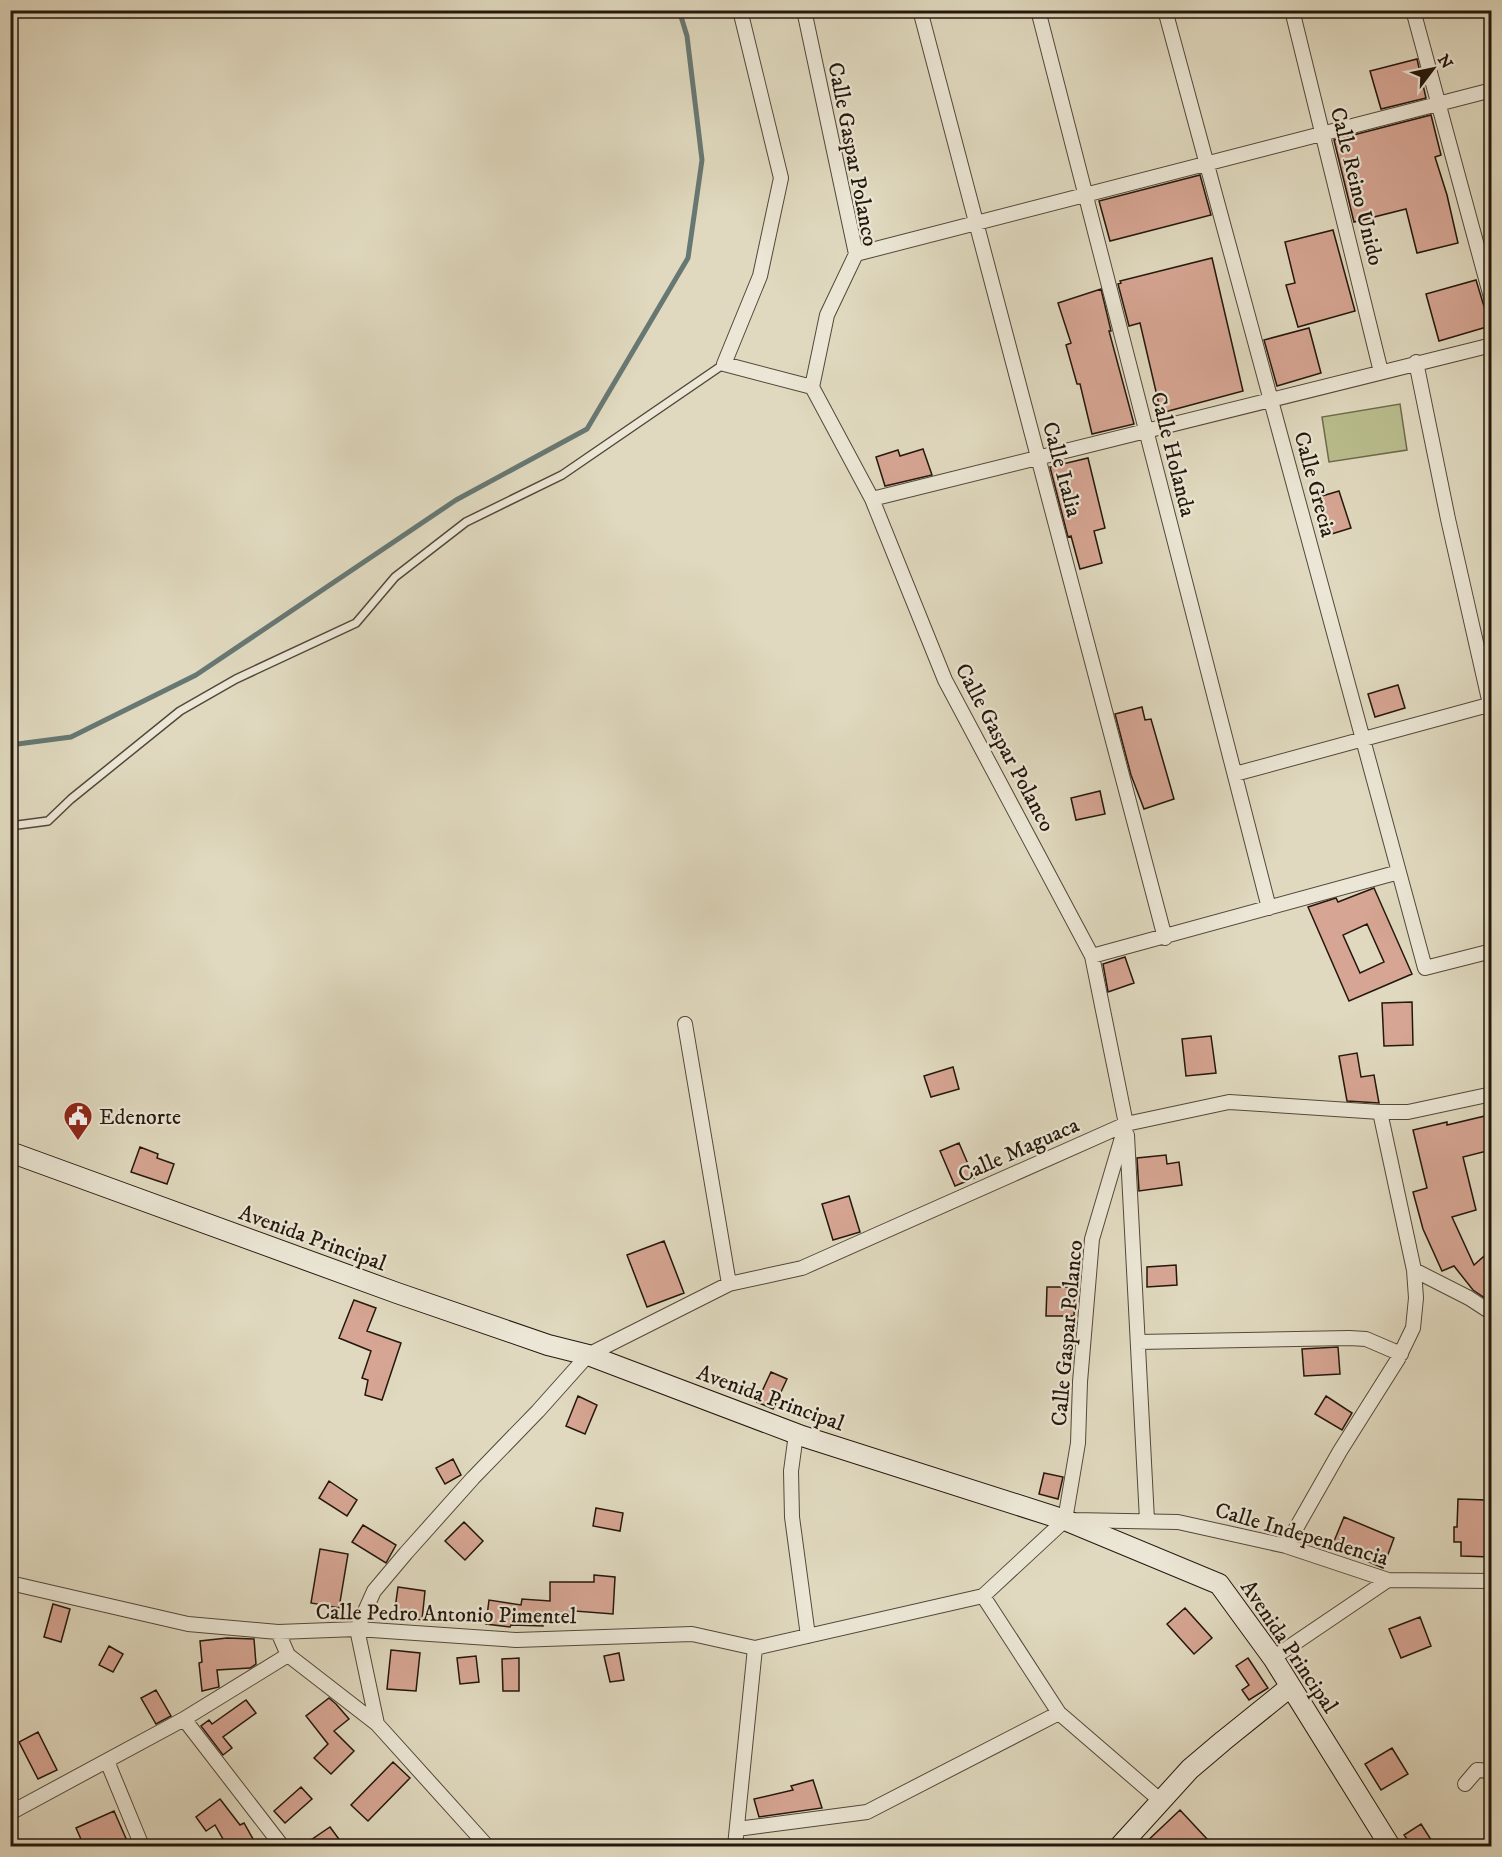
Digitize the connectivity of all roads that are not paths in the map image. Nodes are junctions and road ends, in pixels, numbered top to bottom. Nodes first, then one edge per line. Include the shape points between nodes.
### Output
1 (740, 10) edge
2 (804, 10) edge
3 (920, 10) edge
4 (1038, 10) edge
5 (1165, 10) edge
6 (1292, 10) edge
7 (1413, 10) edge
8 (1491, 90) edge
9 (1438, 104) junction
10 (1324, 134) junction
11 (1207, 164) junction
12 (1085, 195) junction
13 (976, 223) junction
14 (856, 254) junction
15 (1491, 301) edge
16 (1491, 345) edge
17 (1416, 363) junction
18 (724, 364) junction
19 (1381, 372) junction
20 (812, 387) junction
21 (1271, 399) junction
22 (1146, 430) junction
23 (1038, 457) junction
24 (872, 499) junction
25 (1491, 707) edge
26 (1364, 740) junction
27 (1235, 774) junction
28 (10, 826) edge
29 (1399, 872) junction
30 (1269, 908) junction
31 (1165, 938) junction
32 (1491, 951) edge
33 (1092, 956) junction
34 (685, 1024) dead end
35 (1491, 1094) edge
36 (1380, 1113) junction
37 (1126, 1124) junction
38 (10, 1152) edge
39 (1414, 1270) junction
40 (729, 1284) junction
41 (1491, 1312) edge
42 (1138, 1342) junction
43 (1401, 1354) junction
44 (588, 1355) junction
45 (796, 1434) junction
46 (1065, 1520) junction
47 (1147, 1520) junction
48 (1286, 1546) junction
49 (1388, 1580) junction
50 (1491, 1581) edge
51 (10, 1582) edge
52 (983, 1596) junction
53 (357, 1629) junction
54 (278, 1632) junction
55 (808, 1636) junction
56 (755, 1648) junction
57 (288, 1655) junction
58 (1273, 1658) junction
59 (1290, 1687) junction
60 (1059, 1713) junction
61 (184, 1719) junction
62 (377, 1724) junction
63 (107, 1761) junction
64 (1491, 1771) edge
65 (1465, 1784) dead end
66 (1161, 1801) junction
67 (10, 1813) edge
68 (737, 1828) junction
69 (483, 1845) edge
70 (142, 1846) edge
71 (282, 1846) edge
72 (735, 1846) edge
73 (1120, 1846) edge
74 (1390, 1846) edge

1 - 18 street via 781,178 760,276
2 - 14 street, Calle Gaspar Polanco
3 - 13 street, Calle Italia
4 - 12 street, Calle Holanda
5 - 11 street, Calle Grecia
6 - 10 street, Calle Reino Unido
7 - 9 street
8 - 9 street
9 - 10 street
9 - 15 street
10 - 11 street
10 - 19 street, Calle Reino Unido
11 - 12 street
11 - 21 street, Calle Grecia
12 - 13 street
12 - 22 street, Calle Holanda
13 - 14 street
13 - 23 street, Calle Italia
14 - 20 street, Calle Gaspar Polanco via 827,315
16 - 17 street
17 - 19 street
17 - 25 street
18 - 20 street
18 - 28 lane via 561,476 466,522 395,577 356,623 236,679 180,711 48,821
19 - 21 street
20 - 24 street, Calle Gaspar Polanco
21 - 22 street
21 - 26 street, Calle Grecia
22 - 23 street
22 - 27 street, Calle Holanda
23 - 24 street
23 - 31 street, Calle Italia
24 - 33 street, Calle Gaspar Polanco via 945,680
25 - 26 street
26 - 27 street
26 - 29 street, Calle Grecia
27 - 30 street, Calle Holanda
29 - 30 street
29 - 32 street, Calle Grecia via 1425,968
30 - 31 street
31 - 33 street
33 - 37 street, Calle Gaspar Polanco
34 - 40 street
35 - 36 street, Calle Maguaca via 1408,1112
36 - 37 street, Calle Maguaca via 1229,1102
36 - 39 street
37 - 40 street, Calle Maguaca via 802,1268
37 - 42 street
37 - 46 street, Calle Gaspar Polanco via 1092,1239 1078,1443
38 - 44 main road, Avenida Principal via 397,1293
39 - 41 street
39 - 43 street via 1413,1328
40 - 44 street, Calle Maguaca
42 - 43 street via 1349,1338 1366,1339
42 - 47 street
43 - 48 street
44 - 45 main road, Avenida Principal
44 - 53 street via 399,1560 374,1591
45 - 46 main road, Avenida Principal
45 - 55 street via 791,1471 792,1517
46 - 47 street, Calle Independencia
46 - 52 street, Calle Pedro Antonio Pimentel
46 - 58 main road, Avenida Principal via 1219,1584
47 - 48 street, Calle Independencia via 1178,1522
48 - 49 street, Calle Independencia
49 - 50 street, Calle Independencia
49 - 58 street
51 - 54 street, Calle Pedro Antonio Pimentel via 188,1623
52 - 55 street, Calle Pedro Antonio Pimentel
52 - 60 street
53 - 54 street, Calle Pedro Antonio Pimentel
53 - 56 street, Calle Pedro Antonio Pimentel via 516,1640 692,1634
53 - 62 street
54 - 57 street
55 - 56 street, Calle Pedro Antonio Pimentel
56 - 68 street
57 - 61 street
57 - 62 street
58 - 59 main road, Avenida Principal
59 - 66 main road via 1191,1769
59 - 74 main road, Avenida Principal
60 - 66 street
60 - 68 street via 867,1812
61 - 63 street
61 - 71 street
62 - 69 street
63 - 67 street
63 - 70 street
64 - 65 street via 1477,1770
66 - 73 main road
68 - 72 street

